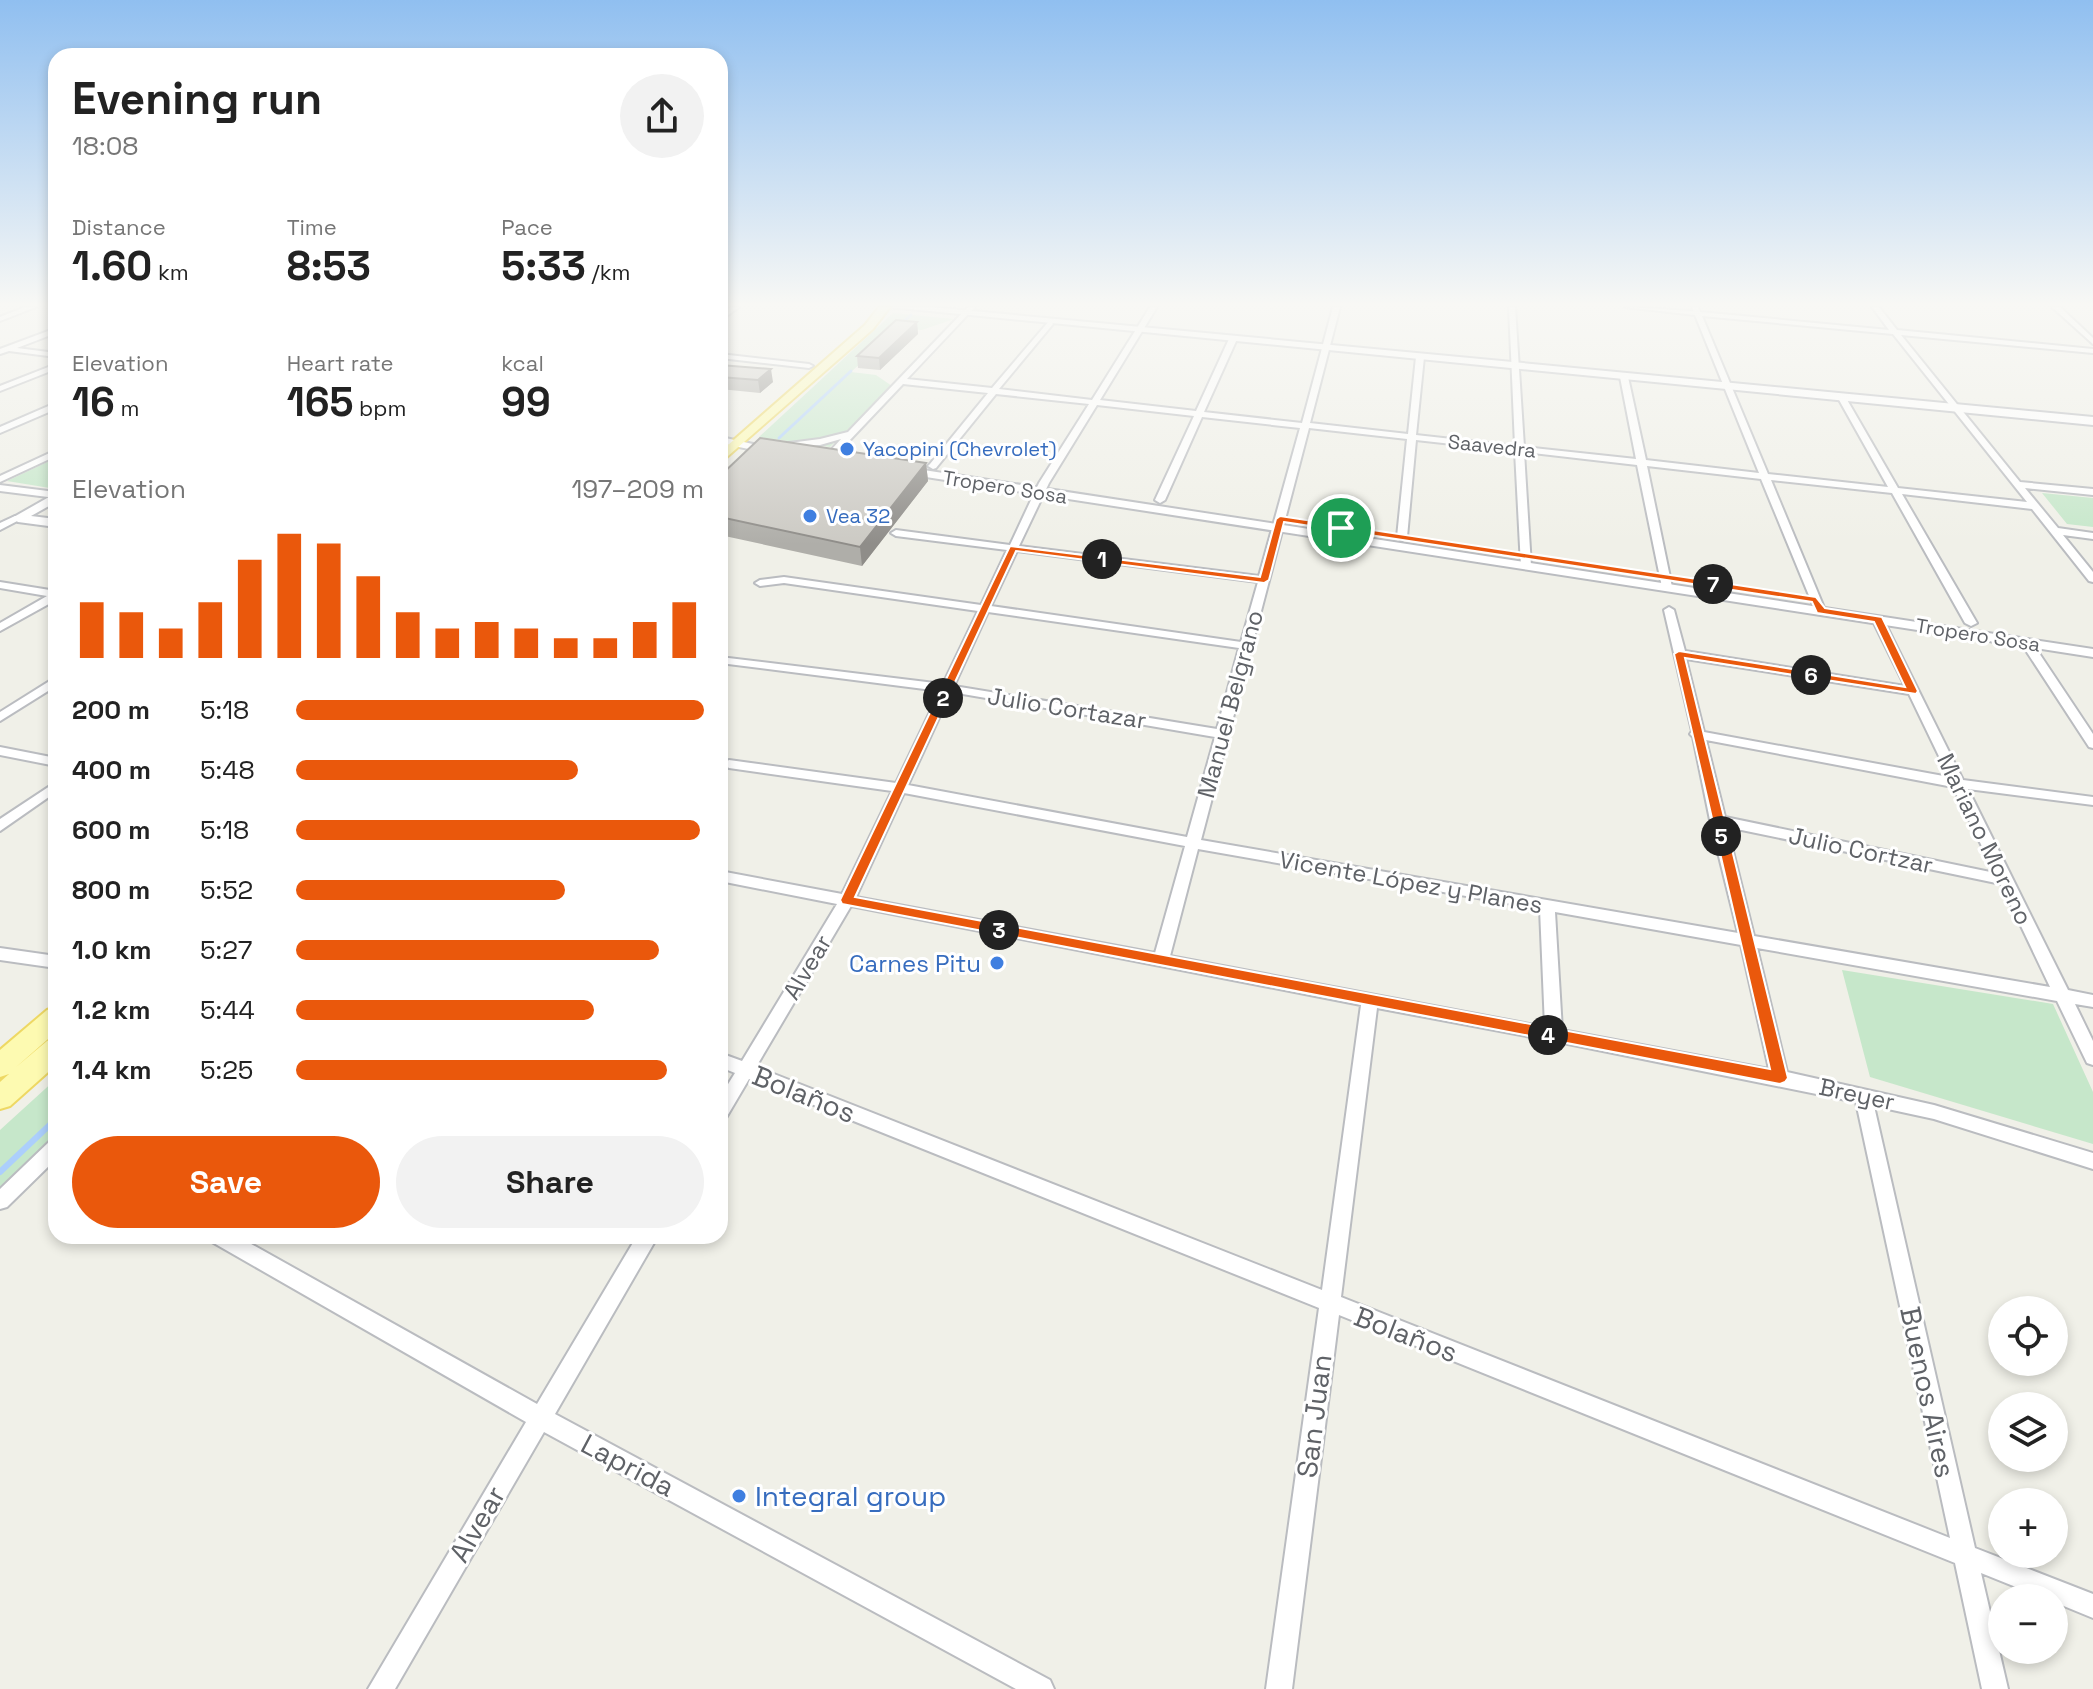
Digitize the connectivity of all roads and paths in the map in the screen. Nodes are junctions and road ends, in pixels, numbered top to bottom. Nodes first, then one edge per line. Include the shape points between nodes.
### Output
1 (785, 386) edge
2 (803, 386) edge
3 (897, 386) edge
4 (946, 386) edge
5 (998, 386) edge
6 (1105, 386) edge
7 (1212, 386) edge
8 (1317, 386) edge
9 (1417, 386) edge
10 (1516, 386) edge
11 (1626, 386) edge
12 (1728, 386) edge
13 (1754, 386) edge
14 (1765, 386) edge
15 (1937, 386) edge
16 (994, 391) junction
17 (1842, 398) junction
18 (1095, 402) junction
19 (1951, 404) junction
20 (48, 409) edge
21 (2093, 413) edge
22 (1199, 414) junction
23 (2093, 421) edge
24 (1307, 426) junction
25 (0, 430) edge
26 (853, 432) junction
27 (728, 433) edge
28 (1412, 437) junction
29 (728, 441) edge
30 (739, 442) junction
31 (792, 445) junction
32 (1520, 449) junction
33 (728, 452) edge
34 (838, 456) junction
35 (48, 457) edge
36 (1642, 463) junction
37 (933, 466) junction
38 (1766, 476) junction
39 (0, 479) edge
40 (2016, 484) junction
41 (0, 488) edge
42 (1042, 488) junction
43 (1896, 491) junction
44 (2093, 492) edge
45 (48, 495) edge
46 (1160, 500) junction
47 (48, 501) edge
48 (2034, 506) junction
49 (18, 518) junction
50 (48, 521) edge
51 (1279, 523) junction
52 (0, 527) edge
53 (2055, 531) junction
54 (896, 533) dead end
55 (2093, 536) edge
56 (1402, 537) junction
57 (1013, 548) junction
58 (1526, 561) junction
59 (2093, 579) edge
60 (1264, 580) junction
61 (1666, 582) junction
62 (760, 583) dead end
63 (0, 585) edge
64 (48, 594) edge
65 (48, 600) edge
66 (1818, 605) junction
67 (985, 608) junction
68 (1669, 610) dead end
69 (1878, 619) junction
70 (1971, 623) junction
71 (0, 628) edge
72 (2093, 641) edge
73 (2027, 643) junction
74 (1246, 646) junction
75 (2093, 653) edge
76 (1679, 654) junction
77 (728, 661) edge
78 (48, 686) edge
79 (947, 688) junction
80 (1912, 691) junction
81 (0, 717) edge
82 (1222, 734) junction
83 (1696, 734) junction
84 (2093, 744) edge
85 (0, 751) edge
86 (48, 760) edge
87 (729, 764) dead end
88 (1957, 783) junction
89 (900, 788) junction
90 (48, 792) edge
91 (2093, 801) edge
92 (1717, 820) junction
93 (0, 826) edge
94 (1193, 843) junction
95 (728, 878) edge
96 (2005, 880) junction
97 (847, 900) junction
98 (1547, 906) junction
99 (1746, 941) junction
100 (0, 954) edge
101 (48, 961) edge
102 (1161, 961) junction
103 (2062, 996) junction
104 (1370, 1001) junction
105 (2093, 1001) edge
106 (48, 1024) edge
107 (1554, 1037) junction
108 (48, 1056) edge
109 (2093, 1058) edge
110 (728, 1064) edge
111 (0, 1066) edge
112 (745, 1071) junction
113 (1780, 1078) junction
114 (1863, 1095) junction
115 (0, 1098) edge
116 (728, 1100) edge
117 (48, 1155) edge
118 (2093, 1161) edge
119 (0, 1201) edge
120 (233, 1244) edge
121 (643, 1244) edge
122 (1329, 1304) junction
123 (540, 1418) junction
124 (1964, 1557) junction
125 (2093, 1606) edge
126 (381, 1689) edge
127 (1041, 1689) edge
128 (1279, 1689) edge
129 (1995, 1689) edge

1 - 27 main road
2 - 30 main road
3 - 26 street
4 - 16 street, Saavedra
5 - 16 street
6 - 18 street, Alvear
7 - 22 street
8 - 24 street, Manuel Belgrano
9 - 28 street
10 - 32 street
11 - 36 street
12 - 38 street
13 - 17 main road
14 - 19 main road
15 - 19 street
16 - 18 street, Saavedra
16 - 37 street
17 - 19 main road
17 - 43 street
18 - 22 street, Saavedra
18 - 42 street, Alvear
19 - 21 main road
19 - 23 main road
19 - 40 street
20 - 25 street
22 - 24 street, Saavedra
22 - 46 street
24 - 28 street, Saavedra
24 - 51 street, Manuel Belgrano
26 - 31 street
26 - 34 street
28 - 32 street, Saavedra
28 - 56 street
29 - 30 street
30 - 31 street
30 - 33 main road
30 - 34 street
31 - 34 street
32 - 36 street, Saavedra
32 - 58 street
35 - 39 street
36 - 38 street, Saavedra
36 - 61 street
37 - 42 street, Tropero Sosa
37 - 42 street, Tropero Sosa via 889,464
38 - 43 street, Saavedra
38 - 66 street
40 - 44 street
40 - 48 street
41 - 45 street
42 - 46 street, Tropero Sosa
42 - 51 street, Tropero Sosa
42 - 57 street, Alvear
43 - 48 street, Saavedra
43 - 70 street
46 - 51 street, Tropero Sosa
47 - 49 street
48 - 53 street
49 - 50 street
49 - 52 street
51 - 56 street, Tropero Sosa
51 - 58 street, Tropero Sosa
51 - 60 street, Manuel Belgrano
53 - 55 street
53 - 59 street
54 - 57 street
56 - 58 street, Tropero Sosa
57 - 60 street
57 - 67 street, Alvear
58 - 61 street, Tropero Sosa
60 - 74 street, Manuel Belgrano
61 - 66 street, Tropero Sosa
62 - 67 street via 784,580
63 - 64 street
65 - 71 street
66 - 69 street, Tropero Sosa
66 - 70 street, Tropero Sosa
67 - 74 street
67 - 79 street, Alvear
68 - 76 street
69 - 73 street, Tropero Sosa
69 - 80 street, Mariano Moreno
70 - 72 street, Tropero Sosa
73 - 75 street, Tropero Sosa
73 - 84 street
74 - 82 street, Manuel Belgrano
76 - 80 street
76 - 83 street
77 - 79 street, Julio Cortazar
78 - 81 street
79 - 82 street, Julio Cortazar
79 - 89 street, Alvear
80 - 88 street, Mariano Moreno
82 - 94 street, Manuel Belgrano
83 - 88 street
83 - 92 street
85 - 86 street
87 - 89 street, Vicente López y Planes
88 - 91 street
88 - 96 street, Mariano Moreno
89 - 94 street, Vicente López y Planes
89 - 97 street, Alvear
90 - 93 street
92 - 96 street, Julio Cortzar
92 - 99 street
94 - 98 street, Vicente López y Planes
94 - 102 street, Manuel Belgrano
95 - 97 street, Breyer
96 - 103 street, Mariano Moreno
97 - 102 street, Breyer
97 - 112 street, Alvear
98 - 99 street, Vicente López y Planes
98 - 107 street
99 - 103 street, Vicente López y Planes
99 - 113 street
100 - 101 street
102 - 104 street, Breyer
103 - 105 street, Vicente López y Planes
103 - 109 street, Mariano Moreno
104 - 107 street, Breyer
104 - 122 street, San Juan
106 - 111 main road
107 - 113 street, Breyer
108 - 115 main road
110 - 112 street, Bolaños
112 - 116 street, Alvear
112 - 122 street, Bolaños
113 - 114 street, Breyer
114 - 118 street, Breyer
114 - 124 street, Buenos Aires
117 - 119 street
120 - 123 street, Laprida
121 - 123 street, Alvear
122 - 124 street, Bolaños
122 - 128 street, San Juan
123 - 126 street, Alvear
123 - 127 street, Laprida
124 - 125 street, Bolaños
124 - 129 street, Buenos Aires

